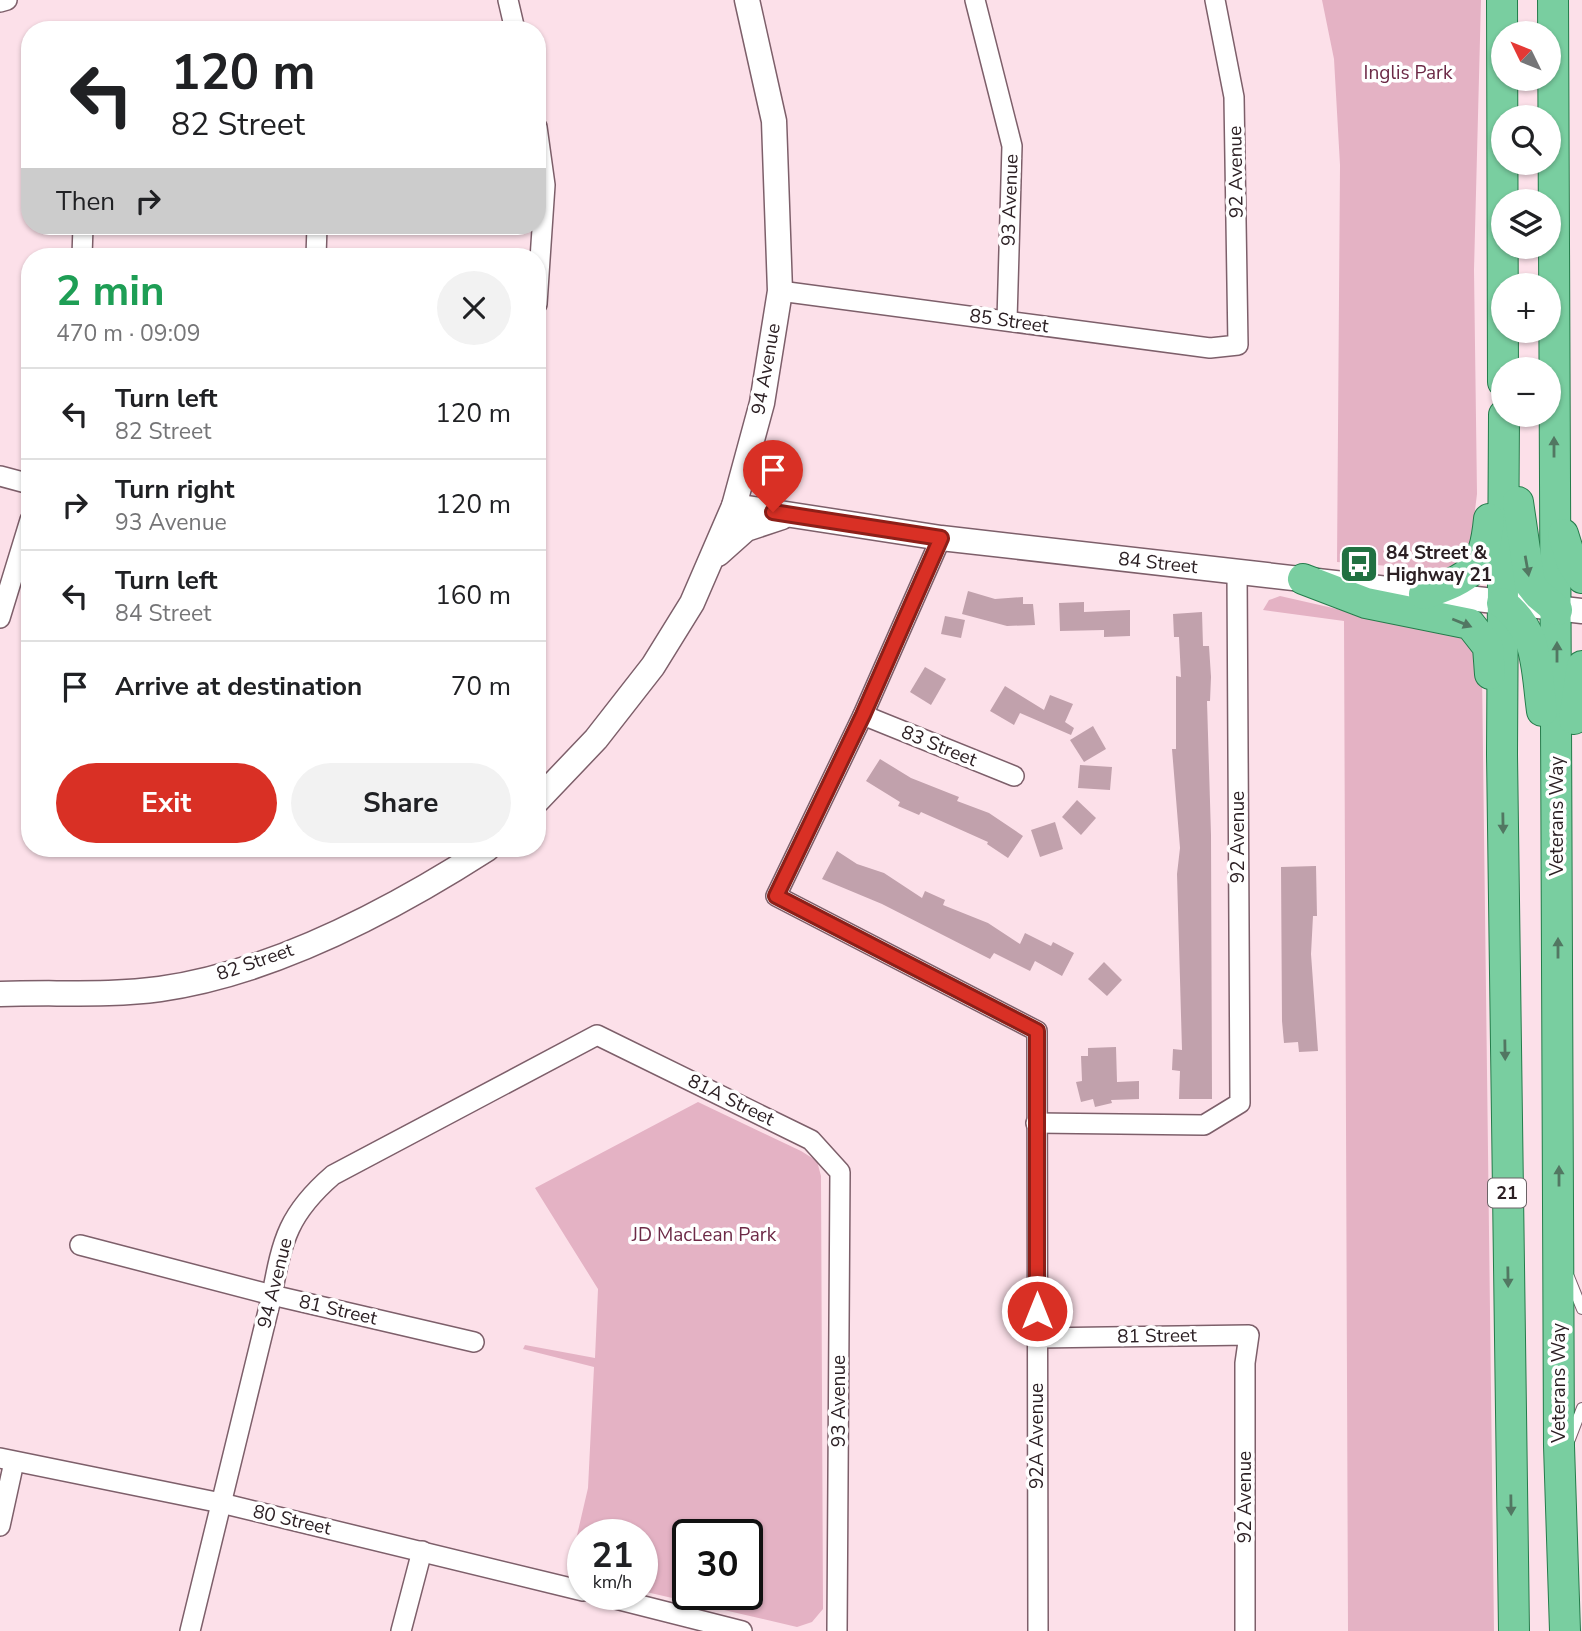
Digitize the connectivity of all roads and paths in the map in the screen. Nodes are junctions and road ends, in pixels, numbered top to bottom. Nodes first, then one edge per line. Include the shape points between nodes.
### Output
1 (7, 0) edge
2 (508, 0) edge
3 (747, 0) edge
4 (975, 0) edge
5 (1215, 0) edge
6 (1502, 0) edge
7 (1553, 0) edge
8 (0, 2) edge
9 (513, 21) edge
10 (780, 291) junction
11 (1007, 320) junction
12 (1238, 345) joint
13 (1503, 357) edge
14 (1504, 427) edge
15 (747, 459) junction
16 (1504, 466) junction
17 (0, 476) edge
18 (21, 482) edge
19 (734, 506) junction
20 (781, 513) junction
21 (1555, 515) junction
22 (941, 538) junction
23 (21, 549) edge
24 (709, 563) junction
25 (1237, 572) junction
26 (1582, 578) edge
27 (1303, 579) junction
28 (1424, 594) junction
29 (1502, 603) junction
30 (1570, 610) edge
31 (0, 618) edge
32 (1582, 666) edge
33 (863, 715) junction
34 (1502, 754) junction
35 (1014, 776) dead end
36 (546, 792) edge
37 (1557, 794) junction
38 (1557, 841) junction
39 (474, 857) edge
40 (0, 994) edge
41 (612, 1042) joint
42 (1037, 1123) junction
43 (840, 1172) joint
44 (1559, 1244) junction
45 (80, 1245) dead end
46 (272, 1295) junction
47 (1582, 1309) edge
48 (1037, 1338) junction
49 (474, 1342) dead end
50 (1245, 1363) joint
51 (1582, 1408) edge
52 (7, 1460) edge
53 (1560, 1466) junction
54 (221, 1503) junction
55 (0, 1526) edge
56 (422, 1551) junction
57 (567, 1587) edge
58 (658, 1610) edge
59 (190, 1631) edge
60 (401, 1631) edge
61 (742, 1631) edge
62 (837, 1631) edge
63 (1038, 1631) edge
64 (1245, 1631) edge
65 (1514, 1631) edge
66 (1565, 1631) edge

1 - 8 street
2 - 9 street
3 - 10 street, 94 Avenue via 774,121
4 - 11 street, 93 Avenue via 1012,146
5 - 12 street, 92 Avenue via 1234,97
6 - 13 main road
21 -> 7 main road, Veterans Way
10 - 11 street, 85 Street
10 - 15 street, 94 Avenue via 762,402
11 - 12 street, 85 Street via 1210,348
14 - 16 main road, 21
15 - 19 street, 94 Avenue
15 - 20 street via 754,484
16 - 28 main road via 1477,566 1463,579
16 - 29 main road, 21
16 -> 30 main road via 1518,500 1530,583 1538,594
17 - 18 street
19 - 20 street, 84 Street
19 - 24 street, 94 Avenue
20 - 22 street, 84 Street
20 - 24 street via 746,529
21 - 26 main road via 1572,564
21 - 30 main road, Veterans Way
22 - 25 street, 84 Street
22 - 33 street
23 - 31 street
24 - 36 street, 94 Avenue via 692,603 653,666 596,739
25 - 27 street, 84 Street
25 - 42 street, 92 Avenue via 1240,1103 1204,1125
27 - 28 street, 84 Street
27 -> 34 main road via 1366,603 1451,618 1477,630 1488,648 1490,719
28 - 29 street, 84 Street
29 - 30 street, 84 Street
29 - 34 main road, 21
29 - 37 main road via 1529,632
37 -> 30 main road, Veterans Way
32 - 38 main road via 1568,792
33 - 35 street, 83 Street
33 - 42 street, 92A Avenue via 776,896 1037,1031
34 -> 65 main road, 21
37 - 38 main road, Veterans Way
44 -> 38 main road, Veterans Way
39 - 40 street, 82 Street via 365,922 236,972 160,989
41 - 43 street, 81A Street via 811,1140
41 - 46 street, 94 Avenue via 597,1035 332,1175 305,1199 281,1245
42 - 48 street, 92A Avenue
43 - 62 street, 93 Avenue
44 - 47 lane
44 - 53 main road, Veterans Way
45 - 46 street, 81 Street
46 - 49 street, 81 Street
46 - 54 street, 94 Avenue
48 - 50 street, 81 Street via 1249,1335
48 - 63 street, 92A Avenue
50 - 64 street, 92 Avenue
51 - 53 lane
52 - 54 street, 80 Street
52 - 55 street
53 - 66 main road, Veterans Way
54 - 56 street, 80 Street
54 - 59 street, 94 Avenue
56 - 57 street, 80 Street
56 - 60 street
58 - 61 street

